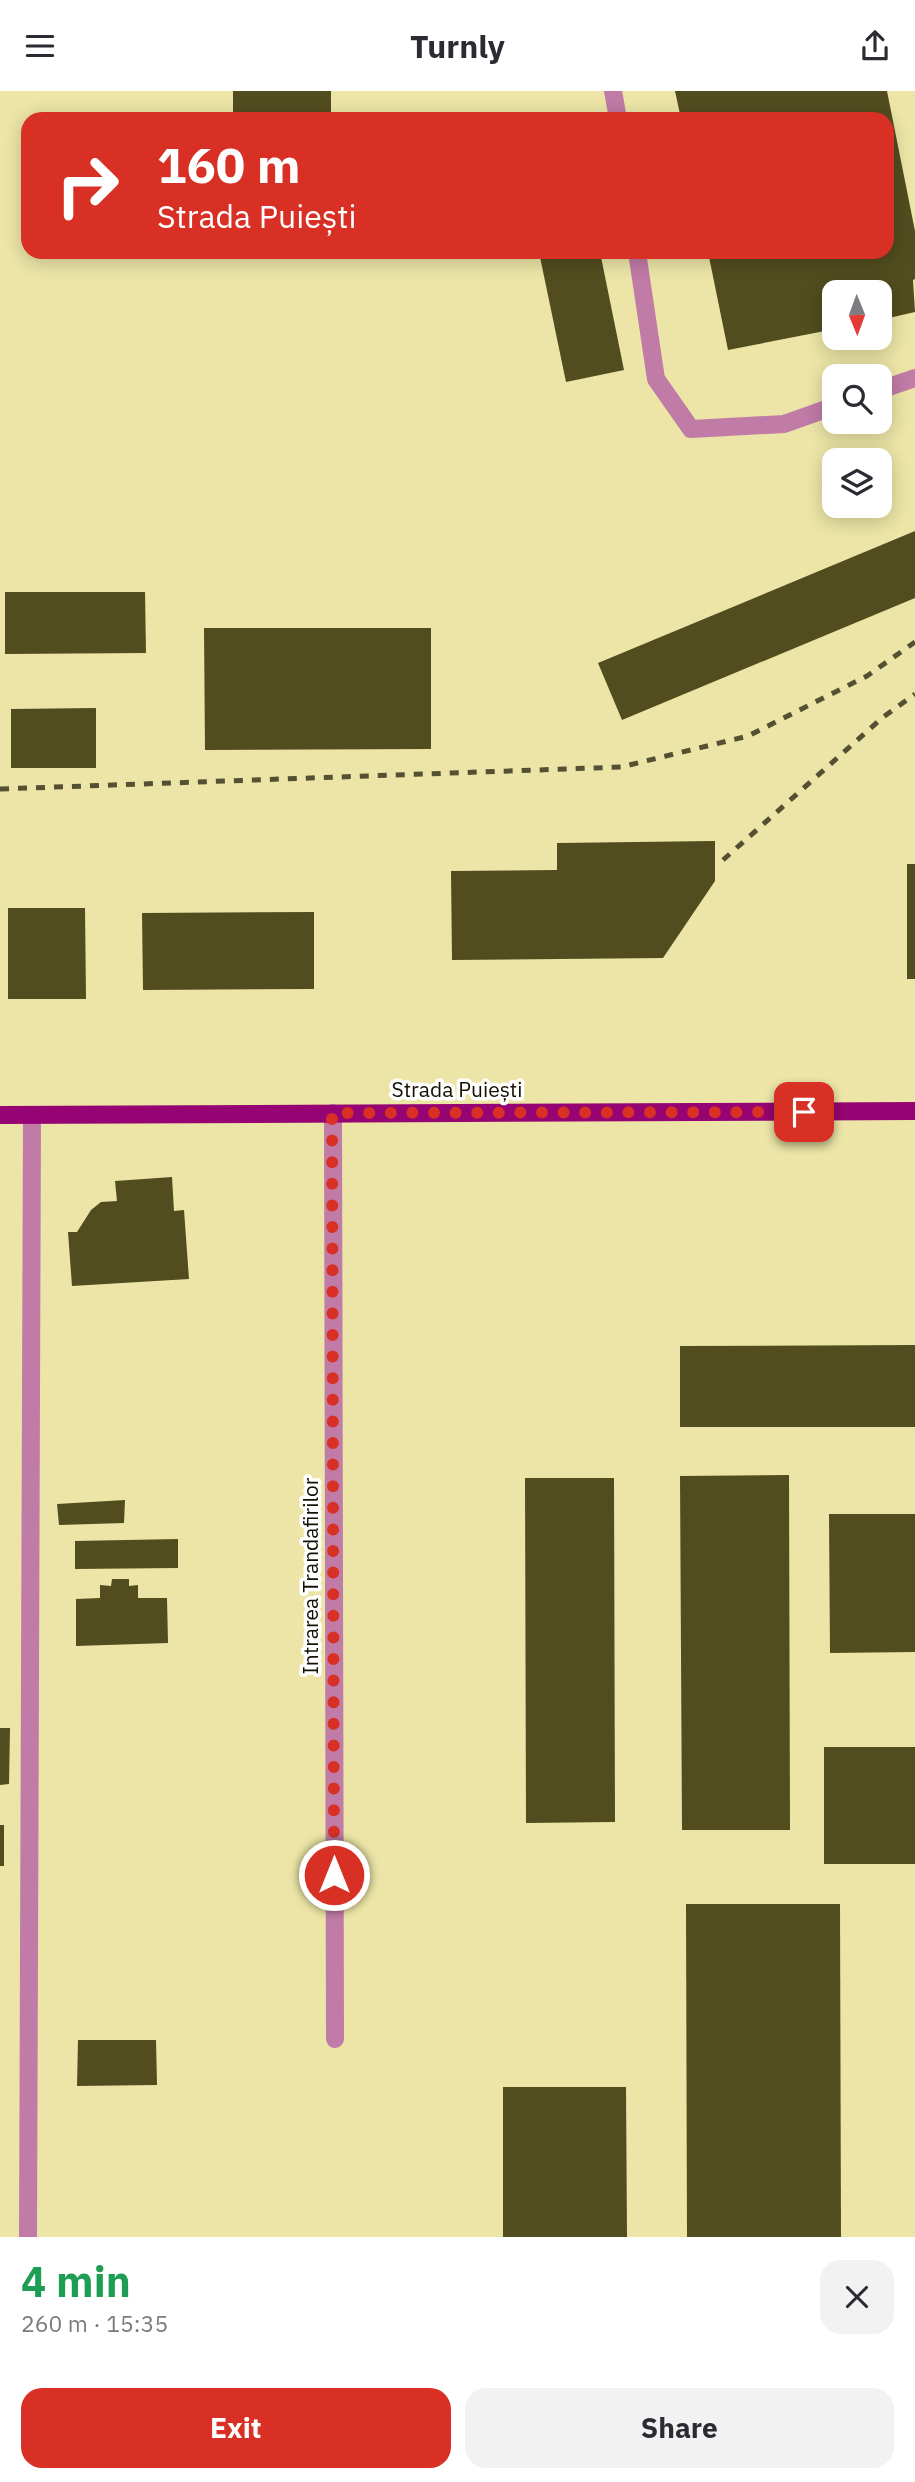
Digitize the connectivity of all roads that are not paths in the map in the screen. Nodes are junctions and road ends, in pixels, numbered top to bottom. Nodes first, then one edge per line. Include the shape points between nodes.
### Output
1 (613, 91) edge
2 (617, 112) edge
3 (638, 259) edge
4 (915, 377) edge
5 (892, 386) edge
6 (822, 411) edge
7 (915, 1111) edge
8 (332, 1113) junction
9 (0, 1115) edge
10 (32, 1115) junction
11 (335, 2039) dead end
12 (29, 2237) edge

1 - 2 street
3 - 6 street via 656,379 691,429 784,424
4 - 5 street
7 - 8 main road, Strada Puiești
8 - 10 main road, Strada Puiești
8 - 11 street, Intrarea Trandafirilor
9 - 10 main road, Strada Puiești
10 - 12 street

